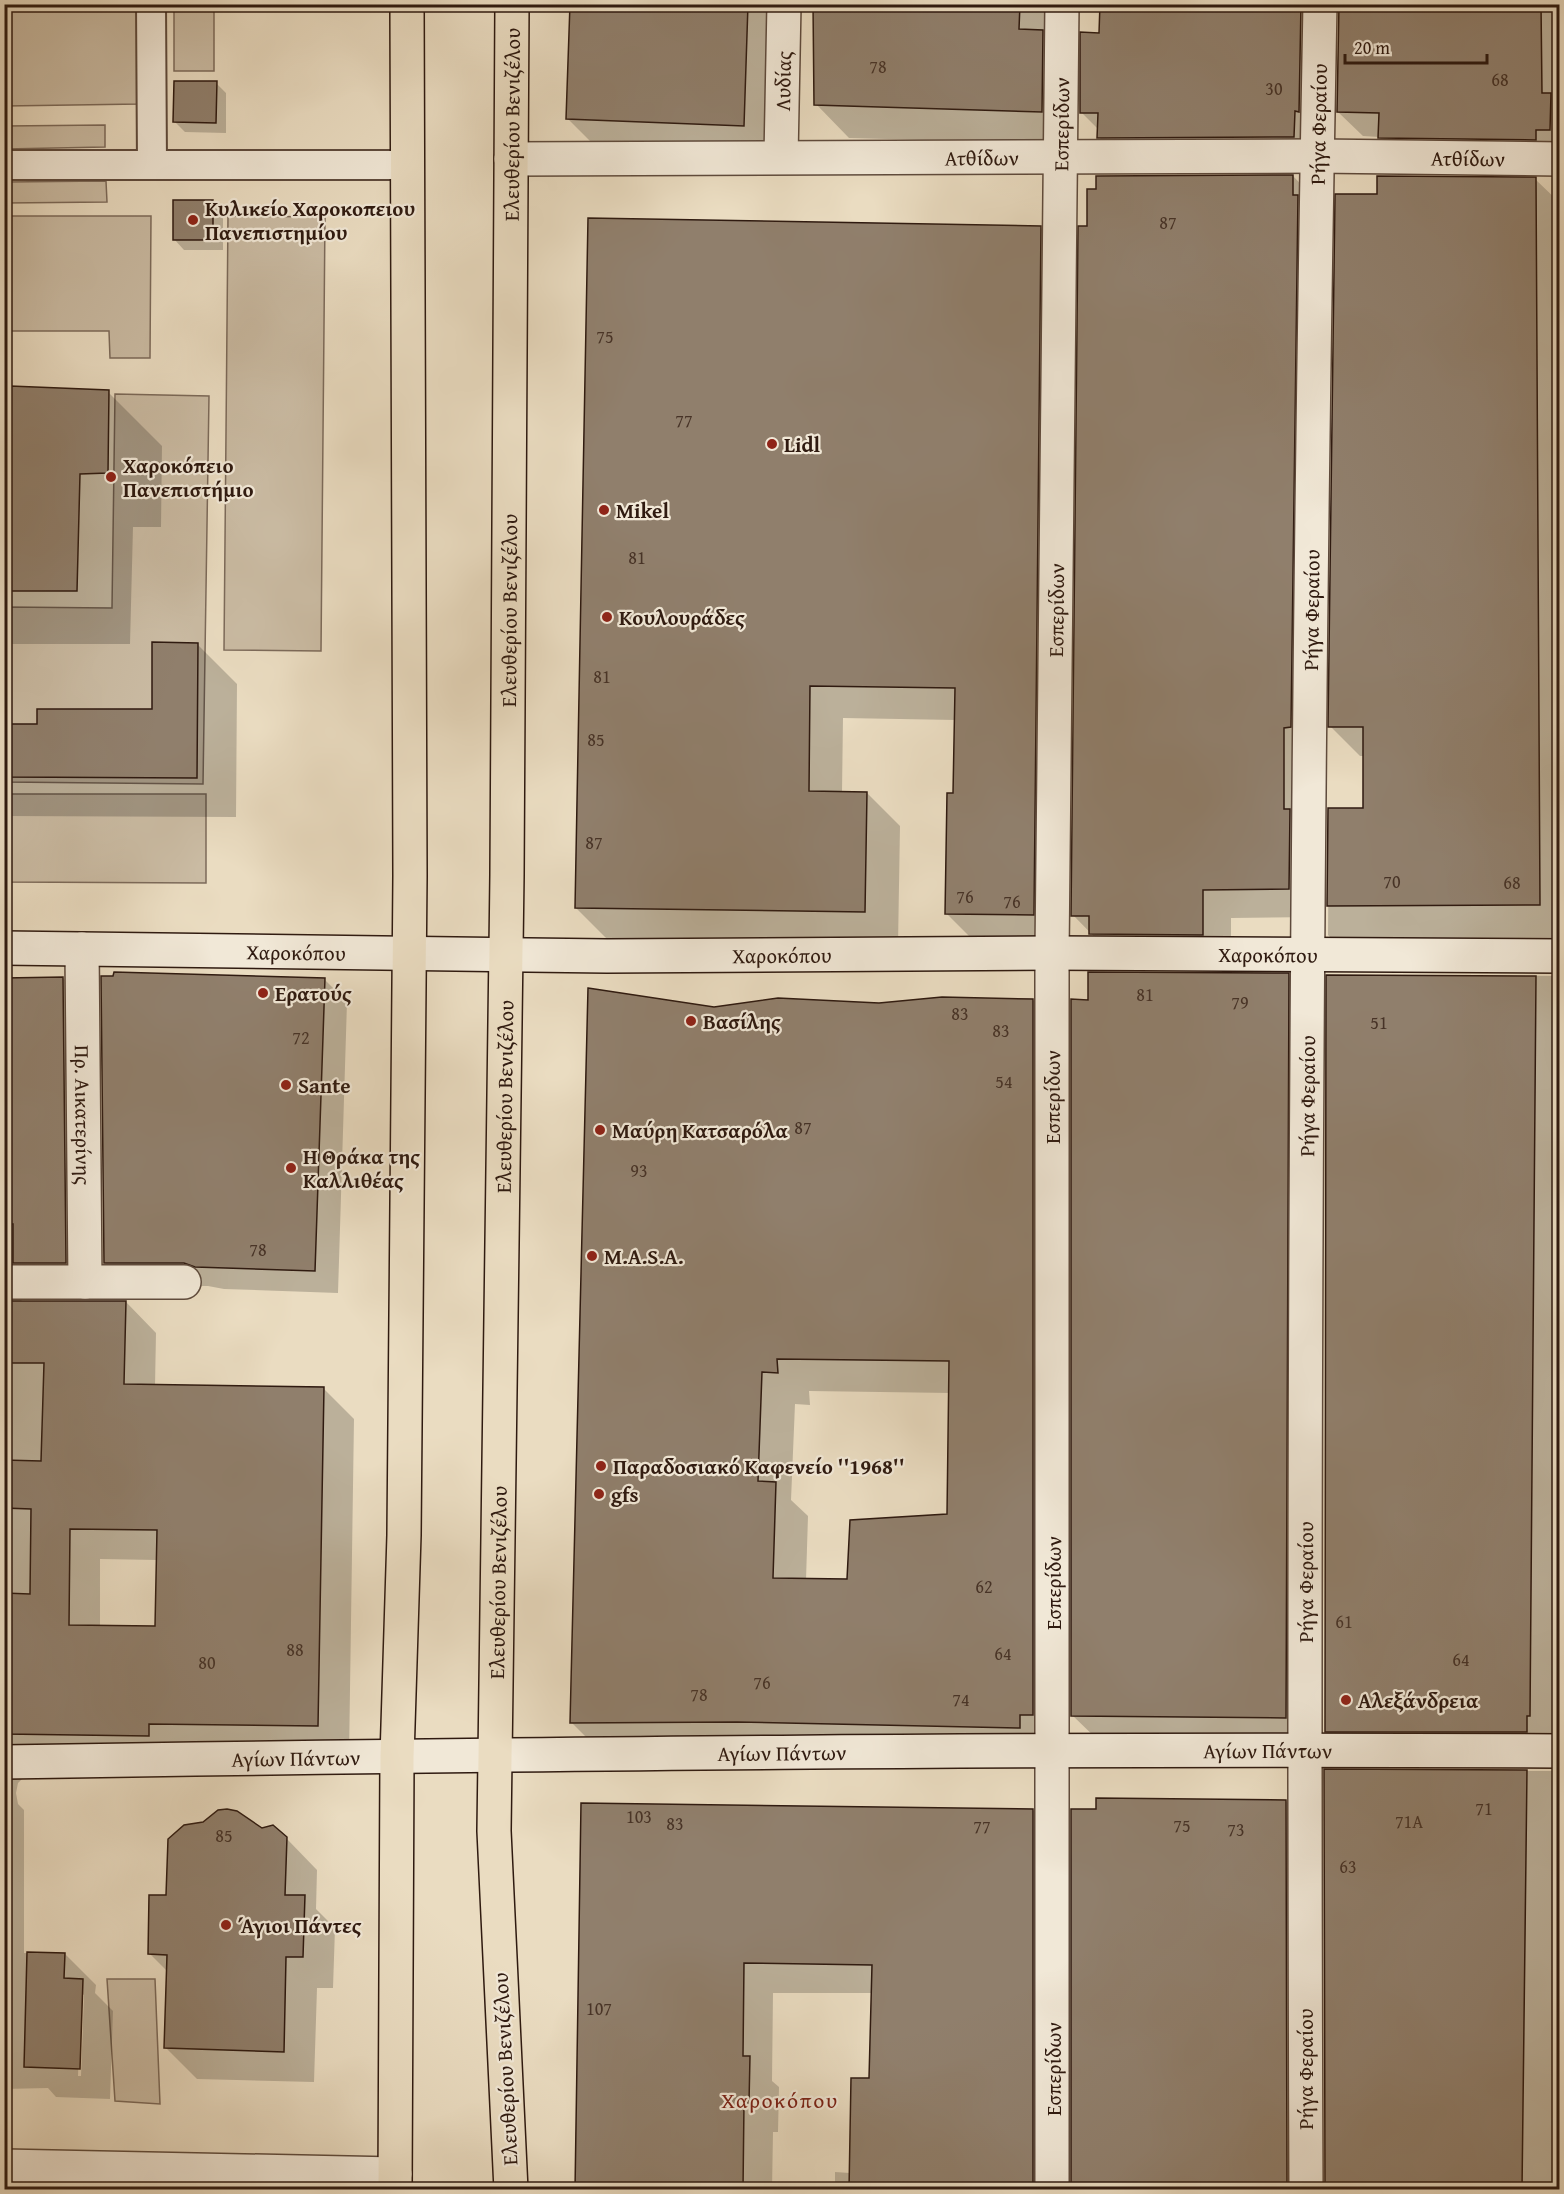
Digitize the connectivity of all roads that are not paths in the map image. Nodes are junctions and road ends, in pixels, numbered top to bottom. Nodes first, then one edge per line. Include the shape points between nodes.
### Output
1 (151, 4) edge
2 (406, 4) edge
3 (512, 4) edge
4 (784, 4) edge
5 (1062, 4) edge
6 (1320, 4) edge
7 (1317, 156) junction
8 (781, 157) junction
9 (1059, 157) junction
10 (511, 159) junction
11 (1560, 159) edge
12 (4, 165) edge
13 (152, 165) junction
14 (406, 165) junction
15 (4, 948) edge
16 (82, 948) junction
17 (409, 952) junction
18 (1052, 953) junction
19 (505, 954) junction
20 (1307, 954) junction
21 (1560, 956) edge
22 (4, 1282) edge
23 (85, 1282) junction
24 (184, 1282) dead end
25 (1304, 1749) junction
26 (1560, 1750) edge
27 (1054, 1752) junction
28 (495, 1754) junction
29 (397, 1756) junction
30 (4, 1762) edge
31 (4, 2166) edge
32 (394, 2182) edge
33 (511, 2190) edge
34 (1053, 2190) edge
35 (1305, 2190) edge

1 - 13 lane
2 - 14 main road
3 - 10 main road, Ελευθερίου Βενιζέλου
4 - 8 street, Λυδίας
5 - 9 street, Εσπερίδων
6 - 7 street, Ρήγα Φεραίου
7 - 9 street, Ατθίδων
7 - 11 street, Ατθίδων
7 - 20 street, Ρήγα Φεραίου
8 - 9 street, Ατθίδων
8 - 10 street, Ατθίδων
9 - 18 street, Εσπερίδων
10 - 19 main road, Ελευθερίου Βενιζέλου
12 - 13 lane
13 - 14 lane
14 - 17 main road
15 - 16 street, Χαροκόπου
16 - 17 street, Χαροκόπου
16 - 23 street, Πρ. Αικατερίνης
17 - 19 street, Χαροκόπου
17 - 29 main road via 404,1535
18 - 19 street, Χαροκόπου
18 - 20 street, Χαροκόπου
18 - 27 street, Εσπερίδων
19 - 28 main road, Ελευθερίου Βενιζέλου
20 - 21 street, Χαροκόπου
20 - 25 street, Ρήγα Φεραίου
22 - 23 street
23 - 24 street
25 - 26 street, Αγίων Πάντων
25 - 27 street, Αγίων Πάντων
25 - 35 street, Ρήγα Φεραίου
27 - 28 street, Αγίων Πάντων
27 - 34 street, Εσπερίδων
28 - 29 street, Αγίων Πάντων
28 - 33 main road, Ελευθερίου Βενιζέλου via 494,1831
29 - 30 street, Αγίων Πάντων
29 - 32 main road
31 - 32 street

